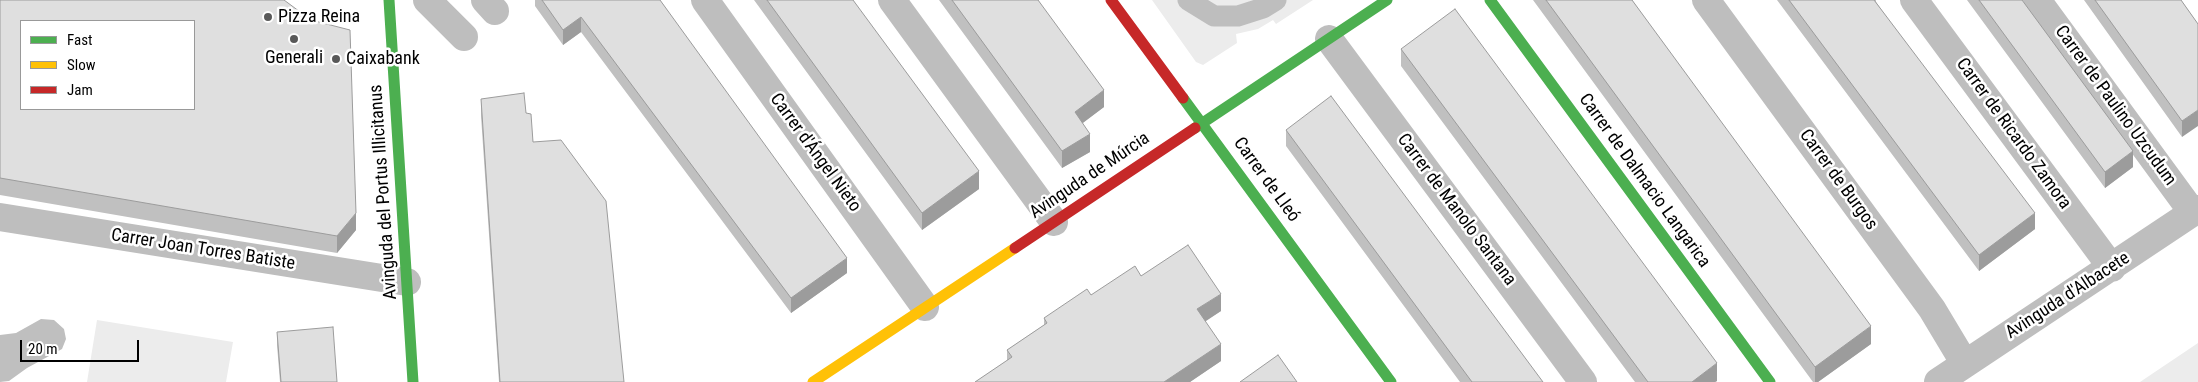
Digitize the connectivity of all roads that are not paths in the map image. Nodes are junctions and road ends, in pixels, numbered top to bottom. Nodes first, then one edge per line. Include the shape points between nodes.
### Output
1 (390, 0) edge
2 (428, 0) edge
3 (705, 0) edge
4 (892, 0) edge
5 (1111, 0) edge
6 (1188, 0) edge
7 (1276, 0) edge
8 (1387, 0) edge
9 (1490, 0) edge
10 (1706, 0) edge
11 (1914, 0) edge
12 (2037, 0) edge
13 (464, 37) dead end
14 (1329, 39) junction
15 (1202, 123) junction
16 (2195, 211) edge
17 (0, 217) edge
18 (1054, 222) junction
19 (2112, 268) junction
20 (407, 282) junction
21 (926, 307) junction
22 (1965, 364) junction
23 (413, 382) edge
24 (813, 382) edge
25 (1391, 382) edge
26 (1583, 382) edge
27 (1770, 382) edge
28 (1938, 382) edge

1 - 20 street, Avinguda del Portus Illicitanus
2 - 13 street
3 - 21 street, Carrer d'Ángel Nieto
4 - 18 street
5 - 15 street, Carrer de Lleó
6 - 7 lane via 1214,16 1238,16
8 - 14 street, Avinguda de Múrcia
9 - 27 street, Carrer de Dalmacio Langarica
10 - 22 street, Carrer de Burgos via 1932,309
11 - 19 street, Carrer de Ricardo Zamora
12 - 16 street, Carrer de Paulino Uzcudum
14 - 15 street, Avinguda de Múrcia
14 - 26 street, Carrer de Manolo Santana
15 - 18 street, Avinguda de Múrcia
15 - 25 street, Carrer de Lleó
16 - 19 street, Avinguda d'Albacete
17 - 20 street, Carrer Joan Torres Batiste
18 - 21 street, Avinguda de Múrcia
19 - 22 street, Avinguda d'Albacete
20 - 23 street, Avinguda del Portus Illicitanus
21 - 24 street, Avinguda de Múrcia
22 - 28 street, Avinguda d'Albacete

